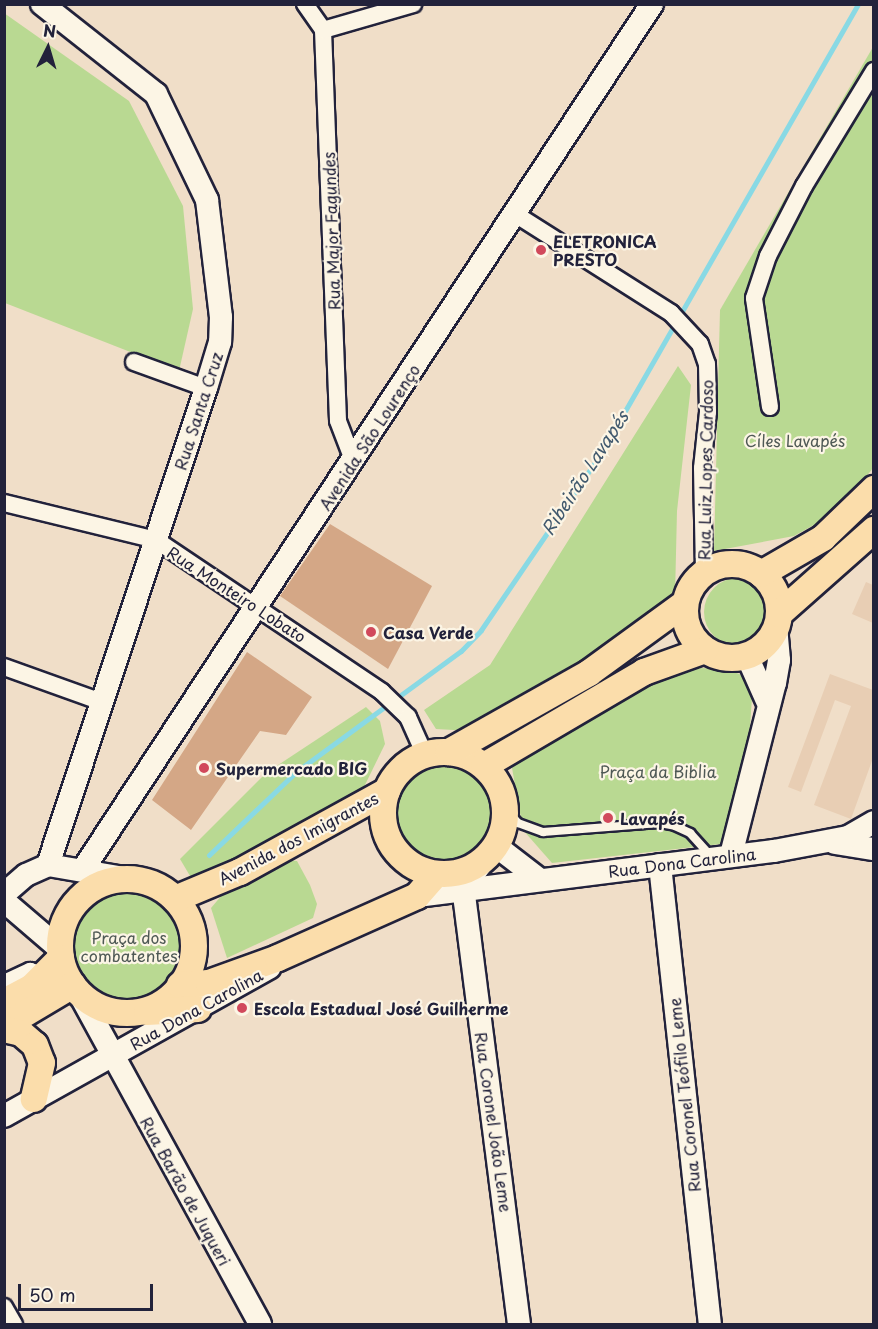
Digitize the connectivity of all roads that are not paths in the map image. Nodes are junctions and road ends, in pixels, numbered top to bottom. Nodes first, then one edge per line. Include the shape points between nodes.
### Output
1 (42, 4) edge
2 (305, 4) edge
3 (413, 4) edge
4 (652, 4) edge
5 (323, 30) junction
6 (873, 71) edge
7 (515, 214) junction
8 (134, 362) dead end
9 (206, 388) junction
10 (770, 407) dead end
11 (353, 460) junction
12 (873, 489) edge
13 (4, 503) edge
14 (873, 530) edge
15 (156, 540) junction
16 (704, 573) junction
17 (761, 574) junction
18 (685, 603) junction
19 (259, 608) junction
20 (778, 621) junction
21 (705, 650) junction
22 (747, 656) junction
23 (4, 667) edge
24 (767, 701) junction
25 (102, 702) junction
26 (437, 753) junction
27 (484, 766) junction
28 (387, 791) junction
29 (505, 808) junction
30 (873, 822) edge
31 (825, 842) junction
32 (873, 849) edge
33 (491, 853) junction
34 (722, 857) junction
35 (48, 865) junction
36 (660, 865) junction
37 (84, 868) junction
38 (129, 879) junction
39 (539, 879) junction
40 (450, 881) junction
41 (4, 894) edge
42 (175, 898) junction
43 (4, 901) edge
44 (278, 958) junction
45 (56, 961) junction
46 (4, 983) edge
47 (180, 985) junction
48 (76, 989) junction
49 (4, 1002) edge
50 (198, 1009) junction
51 (138, 1012) junction
52 (4, 1028) edge
53 (112, 1057) junction
54 (34, 1099) junction
55 (4, 1116) edge
56 (4, 1307) edge
57 (14, 1324) edge
58 (260, 1324) edge
59 (519, 1324) edge
60 (710, 1324) edge

1 - 9 street, Rua Santa Cruz via 149,86 201,181 221,317 220,342
2 - 5 street
3 - 5 street
4 - 7 street, Avenida São Lourenço
5 - 11 street, Rua Major Fagundes via 338,421
6 - 10 street via 804,186 768,256 754,298
7 - 11 street, Avenida São Lourenço
7 - 16 street, Rua Luiz Lopes Cardoso via 670,313 694,336 707,364
8 - 9 street
9 - 15 street, Rua Santa Cruz
11 - 19 street, Avenida São Lourenço
12 - 17 main road via 823,538
13 - 15 street, Rua Monteiro Lobato
14 - 20 main road
15 - 19 street, Rua Monteiro Lobato
15 - 25 street, Rua Santa Cruz
16 - 17 main road via 733,564
16 - 18 main road, Avenida dos Imigrantes
17 - 20 main road via 778,599
18 - 21 main road via 689,631
18 - 26 main road, Avenida dos Imigrantes via 589,673
19 - 26 street, Rua Monteiro Lobato via 382,692
19 - 37 street, Avenida São Lourenço
20 - 22 main road via 759,650
20 - 24 street via 779,660
21 - 22 main road via 732,658
21 - 27 main road via 617,686
22 - 24 street
23 - 25 street
24 - 34 street
25 - 35 street, Rua Santa Cruz
26 - 27 main road
26 - 28 main road, Avenida dos Imigrantes via 402,769
27 - 29 main road via 495,779
28 - 40 main road, Avenida dos Imigrantes via 383,822 396,850 414,866
28 - 42 main road, Avenida dos Imigrantes via 240,872
29 - 33 main road
29 - 34 lane via 518,823 543,832 660,823 675,826
30 - 31 street, Rua Dona Carolina via 848,837
31 - 32 street, Rua Dona Carolina
31 - 34 street, Rua Dona Carolina
33 - 39 street
33 - 40 main road
34 - 36 street, Rua Dona Carolina
35 - 37 street
35 - 41 street via 26,874
36 - 39 street, Rua Dona Carolina
36 - 60 street, Rua Coronel Teófilo Leme
37 - 38 street
38 - 42 main road via 153,884
38 - 45 main road via 91,889 76,902 65,919
39 - 40 street, Rua Dona Carolina
40 - 44 main road, Rua Dona Carolina
40 - 59 street, Rua Coronel João Leme via 466,921
42 - 47 main road via 194,934 194,955
43 - 45 street
44 - 47 main road, Rua Dona Carolina via 209,983
44 - 50 street, Rua Dona Carolina via 266,971
45 - 46 street
45 - 48 main road
45 - 49 main road
47 - 51 main road via 158,1005
48 - 51 main road via 97,1005
48 - 52 main road
48 - 53 street
50 - 51 main road
50 - 53 street, Rua Dona Carolina
52 - 54 main road via 21,1033 35,1045 42,1063
53 - 54 street, Rua Dona Carolina
53 - 58 street, Rua Barão de Juqueri
54 - 55 street, Rua Dona Carolina
56 - 57 street

